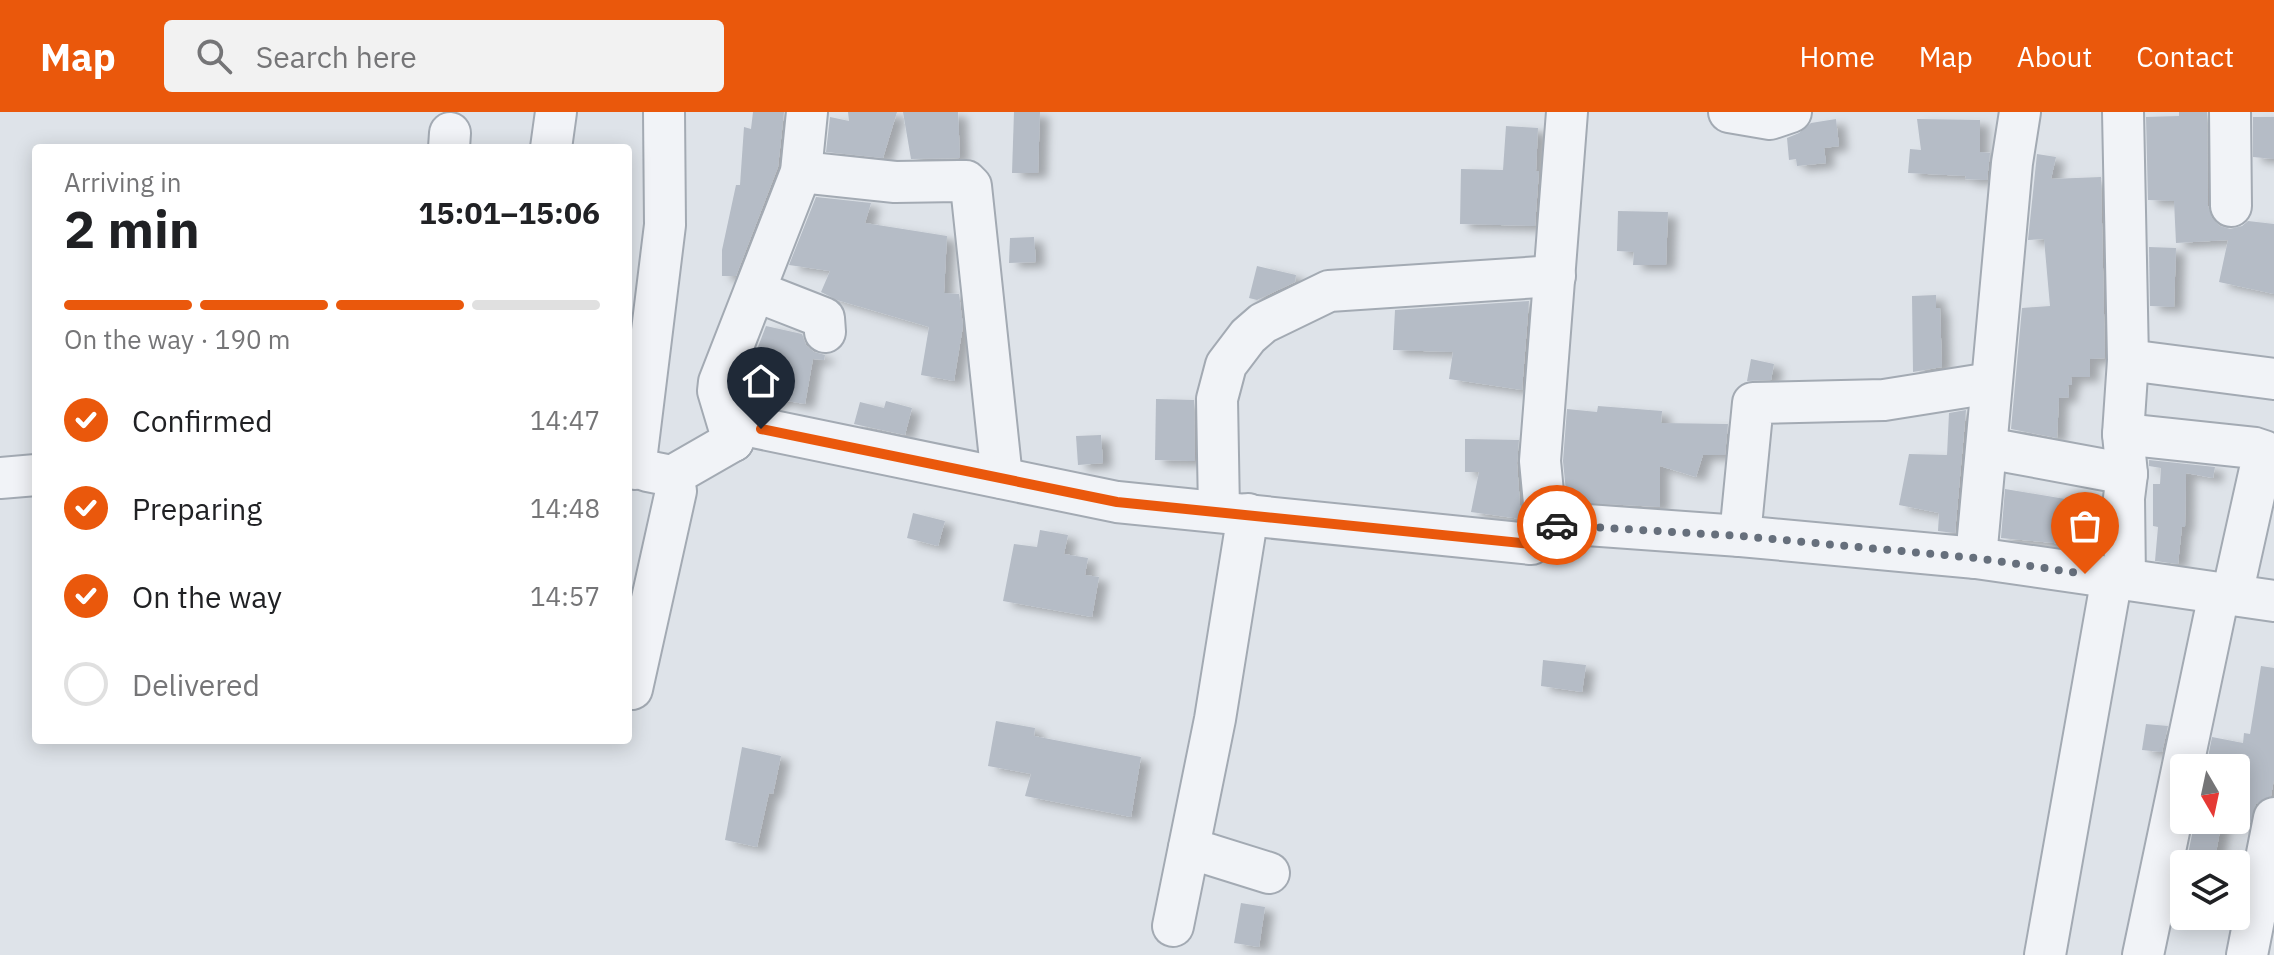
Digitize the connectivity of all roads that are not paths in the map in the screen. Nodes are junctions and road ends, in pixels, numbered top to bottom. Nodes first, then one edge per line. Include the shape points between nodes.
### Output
1 (556, 112) edge
2 (664, 112) edge
3 (807, 112) edge
4 (1567, 112) edge
5 (1729, 112) edge
6 (1791, 112) edge
7 (2020, 112) edge
8 (2123, 112) edge
9 (2230, 112) edge
10 (552, 144) edge
11 (801, 172) junction
12 (2231, 206) dead end
13 (1555, 276) junction
14 (755, 291) junction
15 (825, 332) dead end
16 (2128, 360) junction
17 (2274, 379) edge
18 (1991, 383) junction
19 (726, 415) junction
20 (2123, 434) junction
21 (1987, 448) junction
22 (642, 461) edge
23 (1000, 464) junction
24 (2127, 474) junction
25 (32, 475) edge
26 (0, 478) edge
27 (1229, 509) junction
28 (1541, 531) junction
29 (1740, 536) junction
30 (1976, 558) junction
31 (2118, 578) junction
32 (2225, 594) junction
33 (2274, 601) edge
34 (632, 689) dead end
35 (2274, 818) edge
36 (1189, 848) junction
37 (1269, 873) dead end
38 (1173, 926) dead end
39 (2045, 955) edge
40 (2143, 955) edge
41 (2247, 955) edge

1 - 10 street
2 - 22 street via 665,225
3 - 11 street
4 - 13 street
5 - 6 street via 1770,119
7 - 18 street
8 - 16 street
9 - 12 street
11 - 14 street
11 - 23 street via 895,182 966,181 971,186
13 - 27 street via 1329,291 1263,323 1226,365 1217,399 1218,464
13 - 28 street via 1540,461
14 - 15 street via 824,318
14 - 19 street via 728,355
16 - 17 street
16 - 20 street
18 - 21 street
18 - 29 street via 1884,400 1753,403
19 - 22 street
19 - 23 street via 734,423
20 - 24 street
20 - 32 street via 2264,451
21 - 24 street
21 - 30 street
22 - 34 street via 676,491
23 - 27 street via 1117,502
24 - 31 street
25 - 26 street
27 - 28 street
27 - 36 street via 1215,719
28 - 29 street via 1587,525
29 - 30 street
30 - 31 street
31 - 32 street
31 - 39 street
32 - 33 street
32 - 40 street
35 - 41 street
36 - 37 street
36 - 38 street

